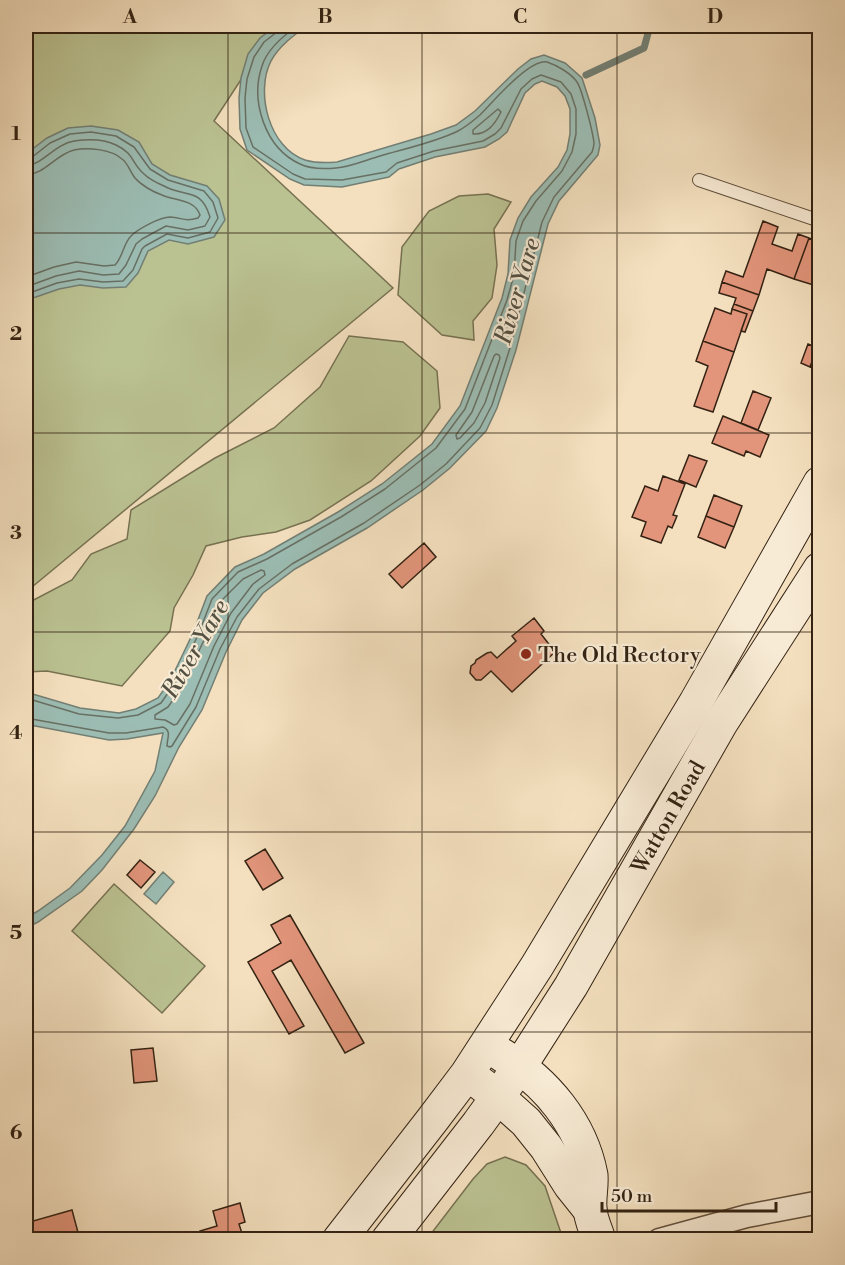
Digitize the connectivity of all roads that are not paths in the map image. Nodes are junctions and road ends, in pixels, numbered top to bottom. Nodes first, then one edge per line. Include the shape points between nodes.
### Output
1 (699, 180) dead end
2 (819, 221) edge
3 (819, 483) edge
4 (819, 506) edge
5 (819, 569) edge
6 (745, 617) junction
7 (486, 1045) junction
8 (520, 1066) junction
9 (467, 1074) junction
10 (498, 1096) junction
11 (819, 1202) edge
12 (594, 1225) edge
13 (339, 1239) edge
14 (388, 1239) edge
15 (659, 1239) edge

1 - 2 lane
3 - 6 main road, Watton Road
4 - 6 main road, Watton Road
5 - 8 main road, Watton Road via 721,723 571,986
6 - 7 main road, Watton Road via 544,956
7 - 8 main road
7 - 9 main road, Watton Road
8 - 10 main road, Watton Road
8 - 12 main road via 553,1097 574,1127 591,1179
9 - 10 main road
9 - 13 main road, Watton Road
10 - 12 main road via 546,1147
10 - 14 main road, Watton Road
11 - 15 street

